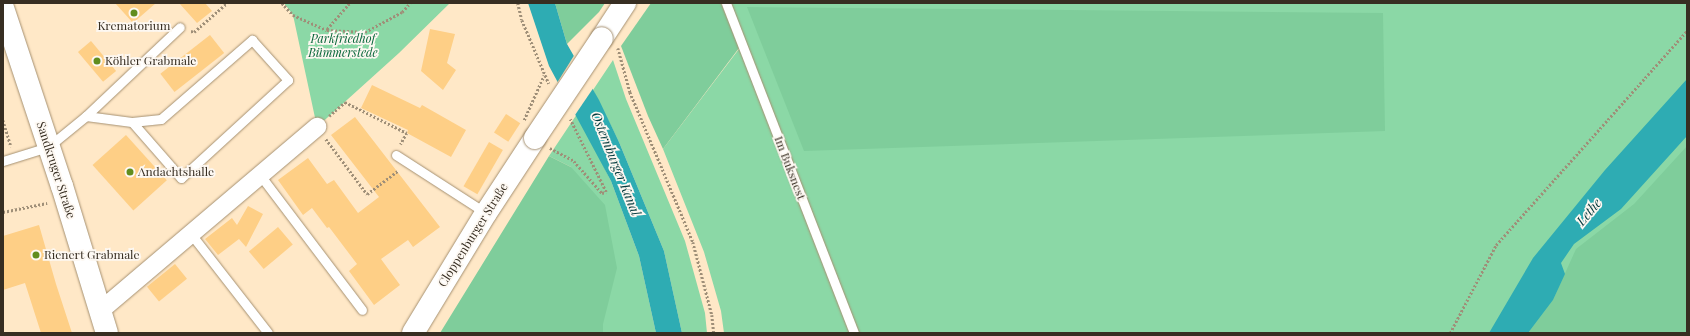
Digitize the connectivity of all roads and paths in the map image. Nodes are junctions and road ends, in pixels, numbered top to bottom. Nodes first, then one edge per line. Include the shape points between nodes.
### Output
1 (226, 3) edge
2 (282, 3) edge
3 (350, 3) edge
4 (410, 3) edge
5 (624, 3) edge
6 (726, 3) edge
7 (3, 8) edge
8 (180, 27) joint
9 (327, 30) junction
10 (1687, 32) edge
11 (610, 41) junction
12 (544, 75) dead end
13 (86, 116) junction
14 (524, 118) dead end
15 (3, 120) edge
16 (132, 122) junction
17 (317, 127) junction
18 (542, 143) junction
19 (48, 147) junction
20 (396, 155) joint
21 (14, 157) junction
22 (3, 161) edge
23 (408, 163) junction
24 (260, 175) junction
25 (602, 193) dead end
26 (66, 199) junction
27 (3, 212) edge
28 (486, 213) junction
29 (191, 234) junction
30 (362, 310) dead end
31 (100, 311) junction
32 (107, 333) edge
33 (268, 333) edge
34 (413, 333) edge
35 (714, 333) edge
36 (854, 333) edge
37 (1450, 333) edge

1 - 8 path via 194,32
2 - 9 path via 293,14
3 - 9 path
4 - 9 path via 402,12 365,32
5 - 11 main road, Cloppenburger Straße
6 - 36 lane, Im Buksnest
7 - 19 main road, Sandkruger Straße
8 - 13 lane
10 - 37 path via 1496,245
11 - 18 main road, Cloppenburger Straße, bridge
11 - 35 path via 693,242 712,315
12 - 14 path
13 - 16 lane
13 - 19 lane
15 - 21 path
16 - 16 lane via 161,120 252,40 288,80 181,178
17 - 20 path via 345,102 407,132
17 - 23 path via 367,194
17 - 24 street
18 - 25 path via 574,161
18 - 28 main road, Cloppenburger Straße
19 - 21 lane
19 - 26 main road, Sandkruger Straße
20 - 23 lane
21 - 22 lane
23 - 28 lane
24 - 29 street
24 - 30 lane
26 - 27 path
26 - 31 main road, Sandkruger Straße
28 - 34 main road, Cloppenburger Straße
29 - 31 street
29 - 33 lane
31 - 32 main road, Sandkruger Straße

